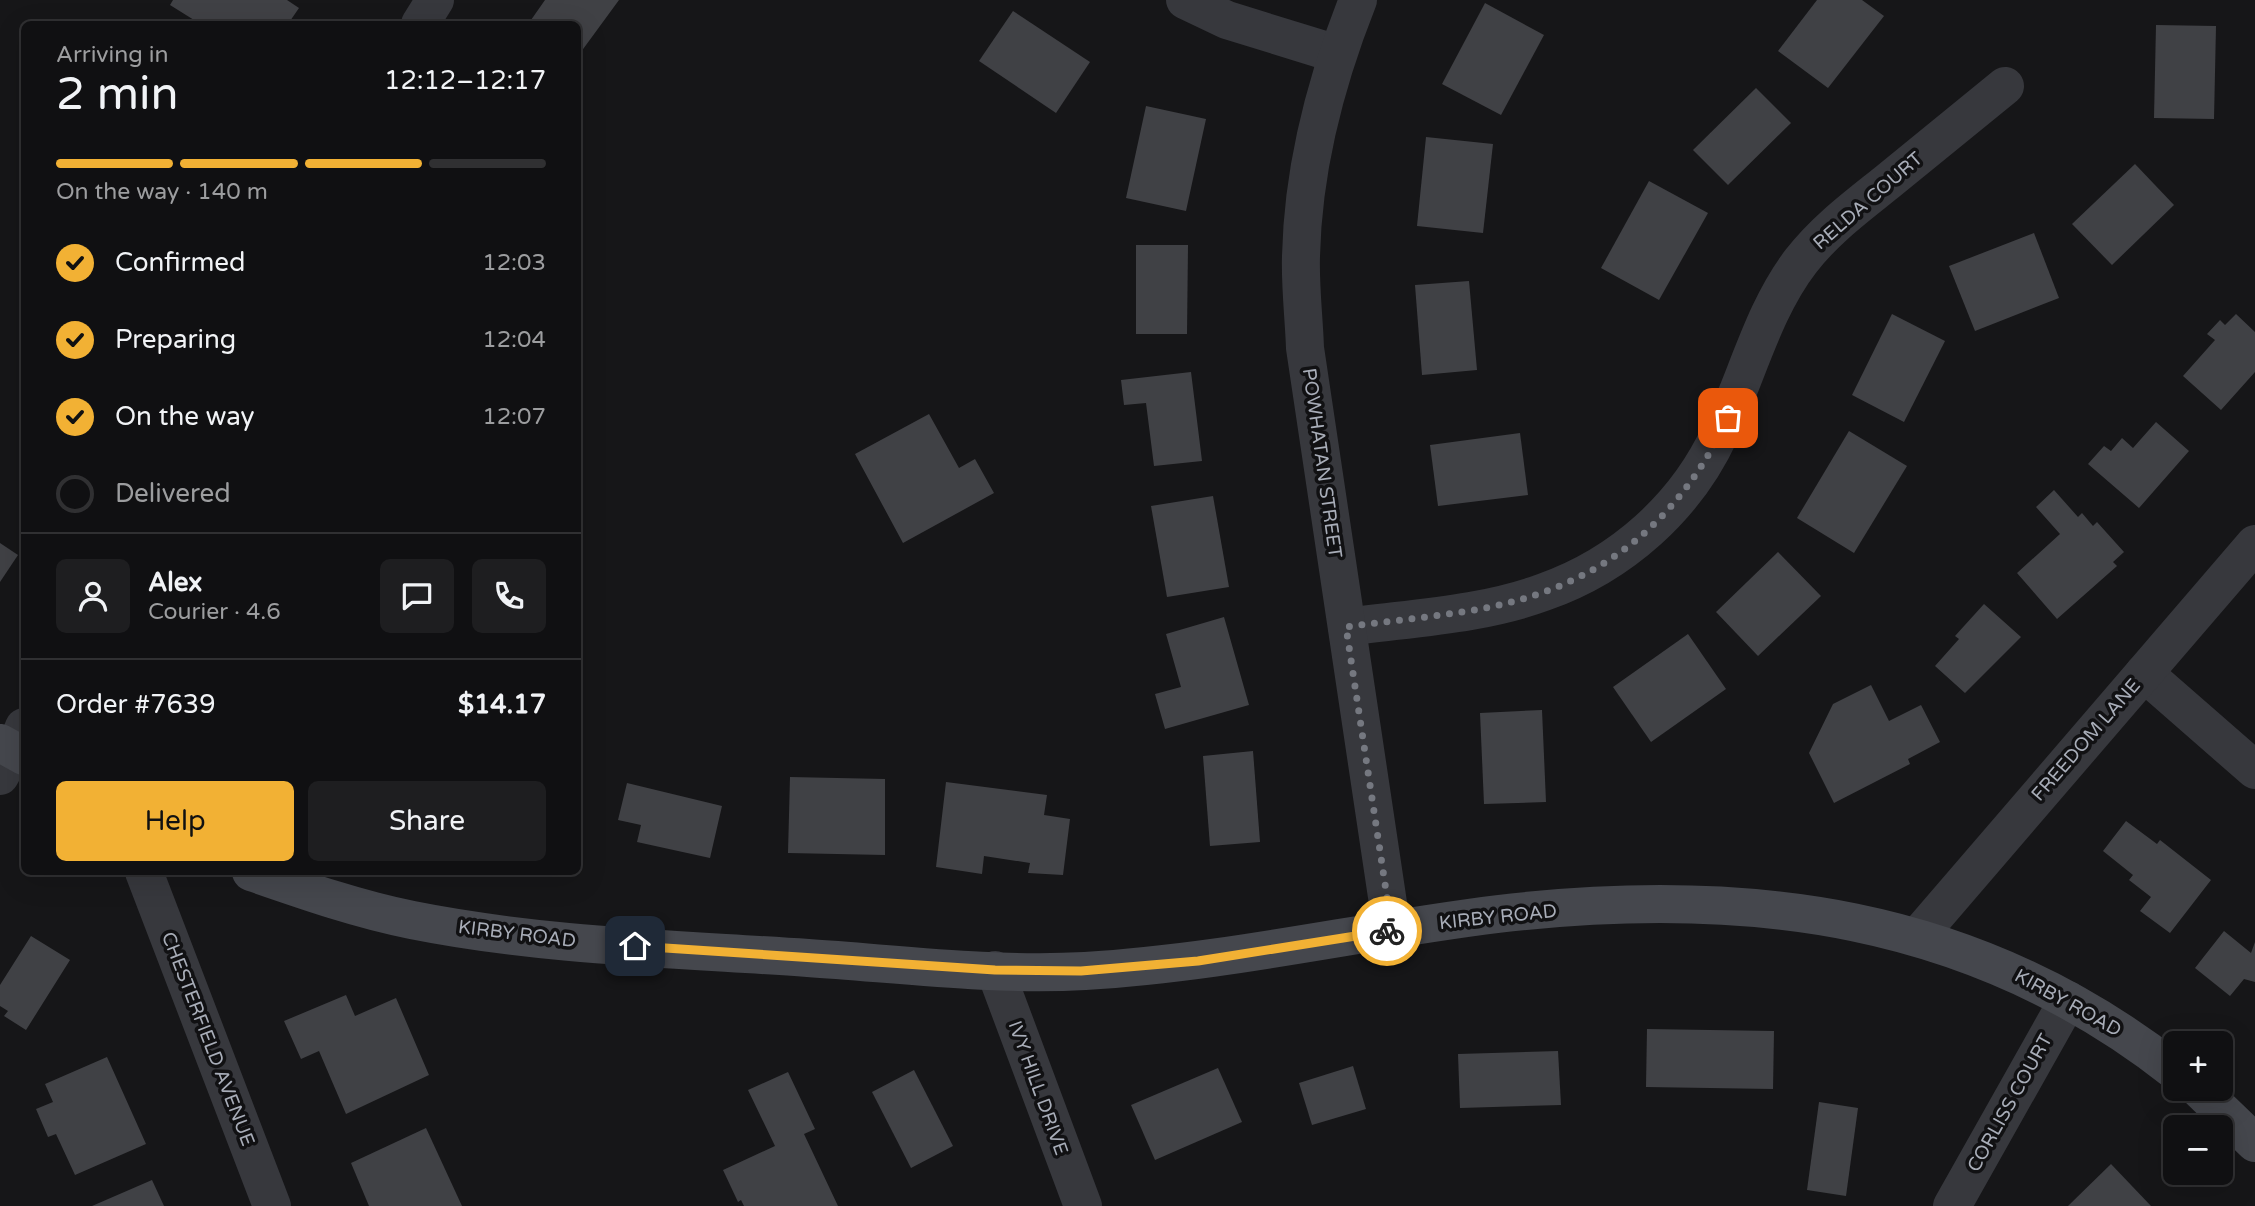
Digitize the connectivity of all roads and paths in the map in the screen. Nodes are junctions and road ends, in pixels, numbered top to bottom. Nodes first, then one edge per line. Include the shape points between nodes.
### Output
1 (435, 0) edge
2 (1185, 0) edge
3 (1358, 0) edge
4 (422, 21) edge
5 (1336, 54) junction
6 (2005, 86) dead end
7 (2255, 544) edge
8 (1346, 627) junction
9 (2144, 673) junction
10 (2255, 771) edge
11 (145, 875) edge
12 (259, 875) edge
13 (1392, 930) junction
14 (1918, 936) junction
15 (995, 970) junction
16 (2068, 1000) junction
17 (2163, 1062) edge
18 (2211, 1101) edge
19 (2255, 1143) edge
20 (272, 1206) edge
21 (1083, 1206) edge
22 (1952, 1206) edge

1 - 4 street
2 - 5 street via 1227,20
3 - 5 street, POWHATAN STREET
5 - 8 street, POWHATAN STREET via 1306,186 1301,258 1305,348
6 - 8 street, RELDA COURT via 1831,228 1800,262 1776,301 1709,457 1680,499 1644,534 1592,570 1545,592 1495,606
7 - 9 street, FREEDOM LANE
8 - 13 street, POWHATAN STREET
9 - 10 street
9 - 14 street, FREEDOM LANE
11 - 20 street, CHESTERFIELD AVENUE
12 - 15 main road, KIRBY ROAD via 409,920 496,934
13 - 14 main road, KIRBY ROAD via 1502,914 1677,904 1764,906
13 - 15 main road, KIRBY ROAD via 1198,961 1081,971
14 - 16 main road, KIRBY ROAD via 1989,961
15 - 21 street, IVY HILL DRIVE
16 - 17 main road, KIRBY ROAD
16 - 22 street, CORLISS COURT
18 - 19 main road

